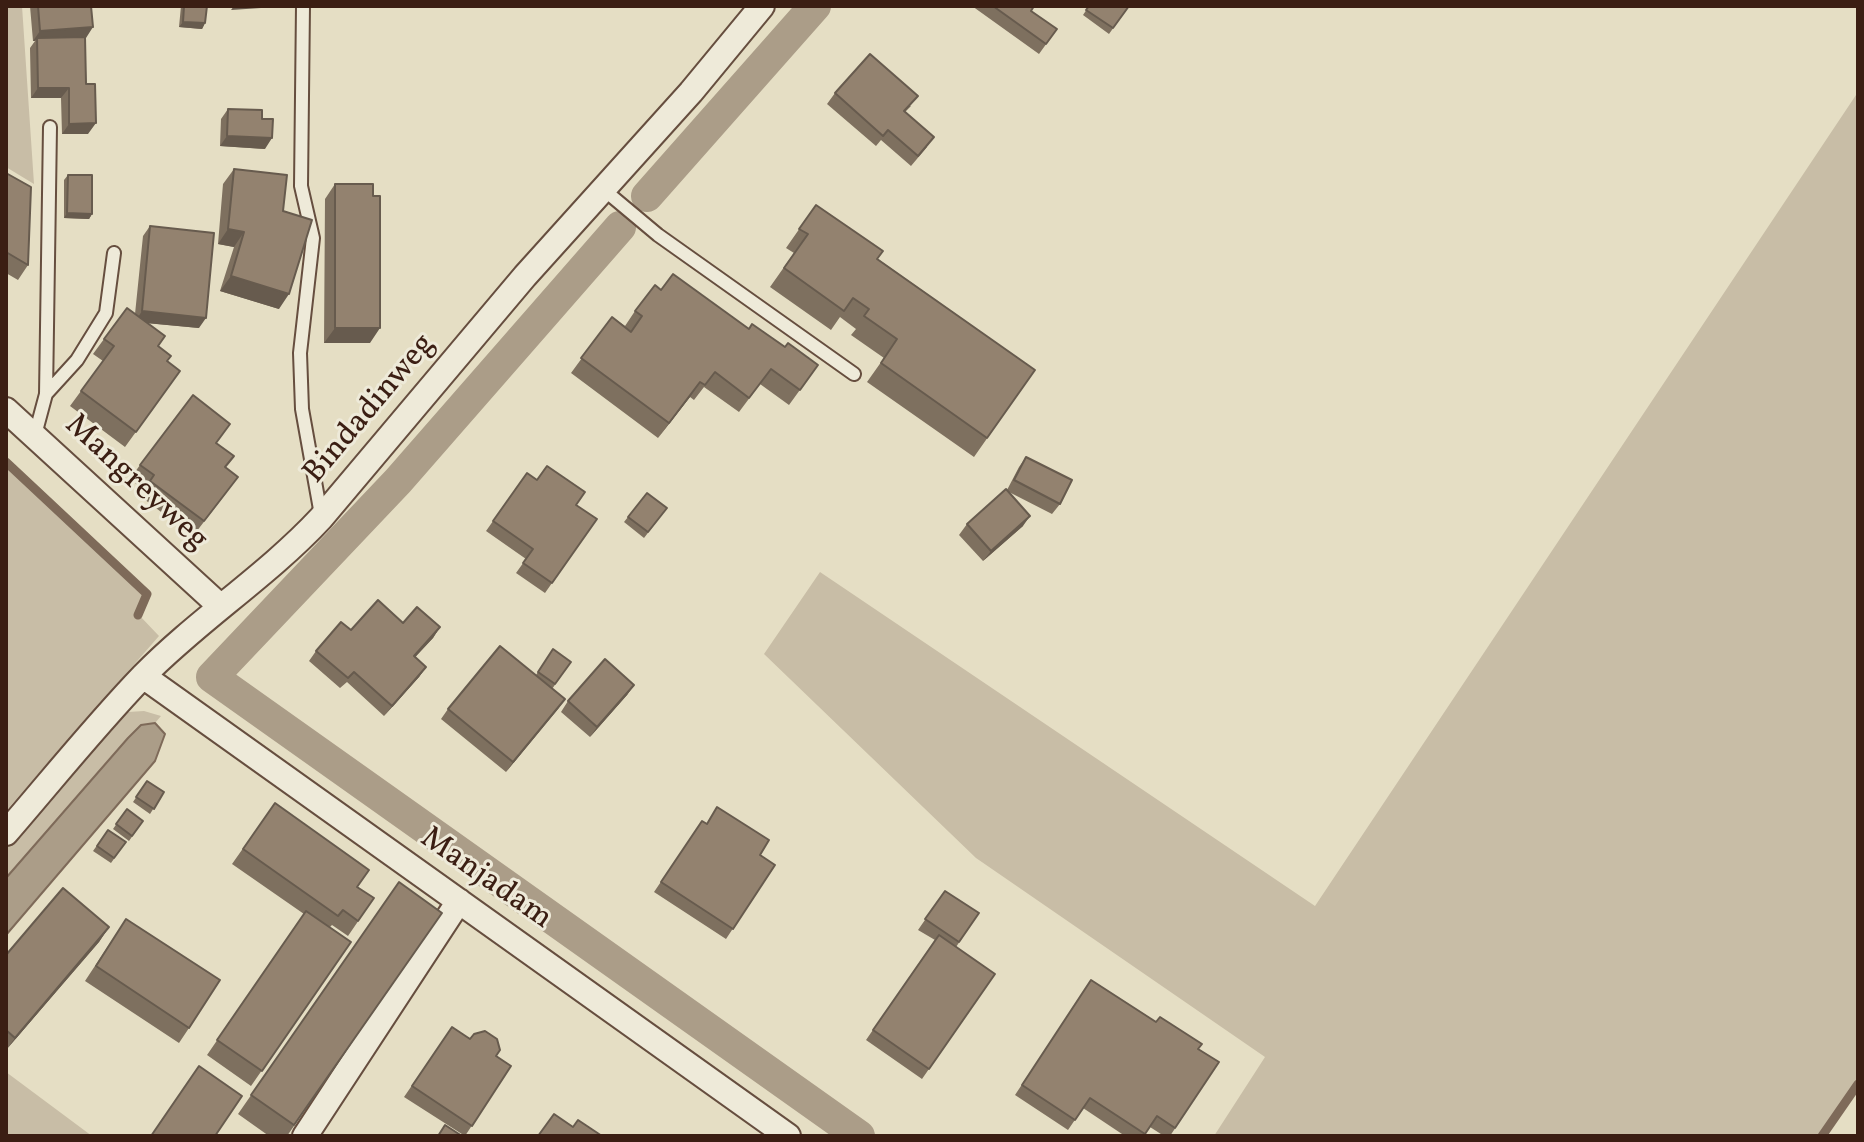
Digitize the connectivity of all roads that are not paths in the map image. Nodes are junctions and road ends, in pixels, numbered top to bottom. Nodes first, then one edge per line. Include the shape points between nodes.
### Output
1 (303, 6) edge
2 (762, 6) edge
3 (50, 127) dead end
4 (603, 189) junction
5 (114, 253) dead end
6 (854, 374) dead end
7 (46, 394) junction
8 (6, 410) edge
9 (35, 435) junction
10 (321, 518) junction
11 (220, 606) junction
12 (143, 676) junction
13 (6, 833) edge
14 (459, 901) junction
15 (305, 1136) edge
16 (788, 1136) edge

1 - 10 lane via 302,196 313,238 300,353 302,409
2 - 4 street, Bindadinweg
3 - 7 lane
4 - 6 lane via 658,235
4 - 10 street, Bindadinweg
5 - 7 lane via 106,313 77,360
7 - 9 lane
8 - 9 street, Mangreyweg
9 - 11 street, Mangreyweg
10 - 11 street, Bindadinweg via 295,547
11 - 12 street, Bindadinweg
12 - 13 street, Bindadinweg
12 - 14 street, Manjadam
14 - 15 street
14 - 16 street, Manjadam

